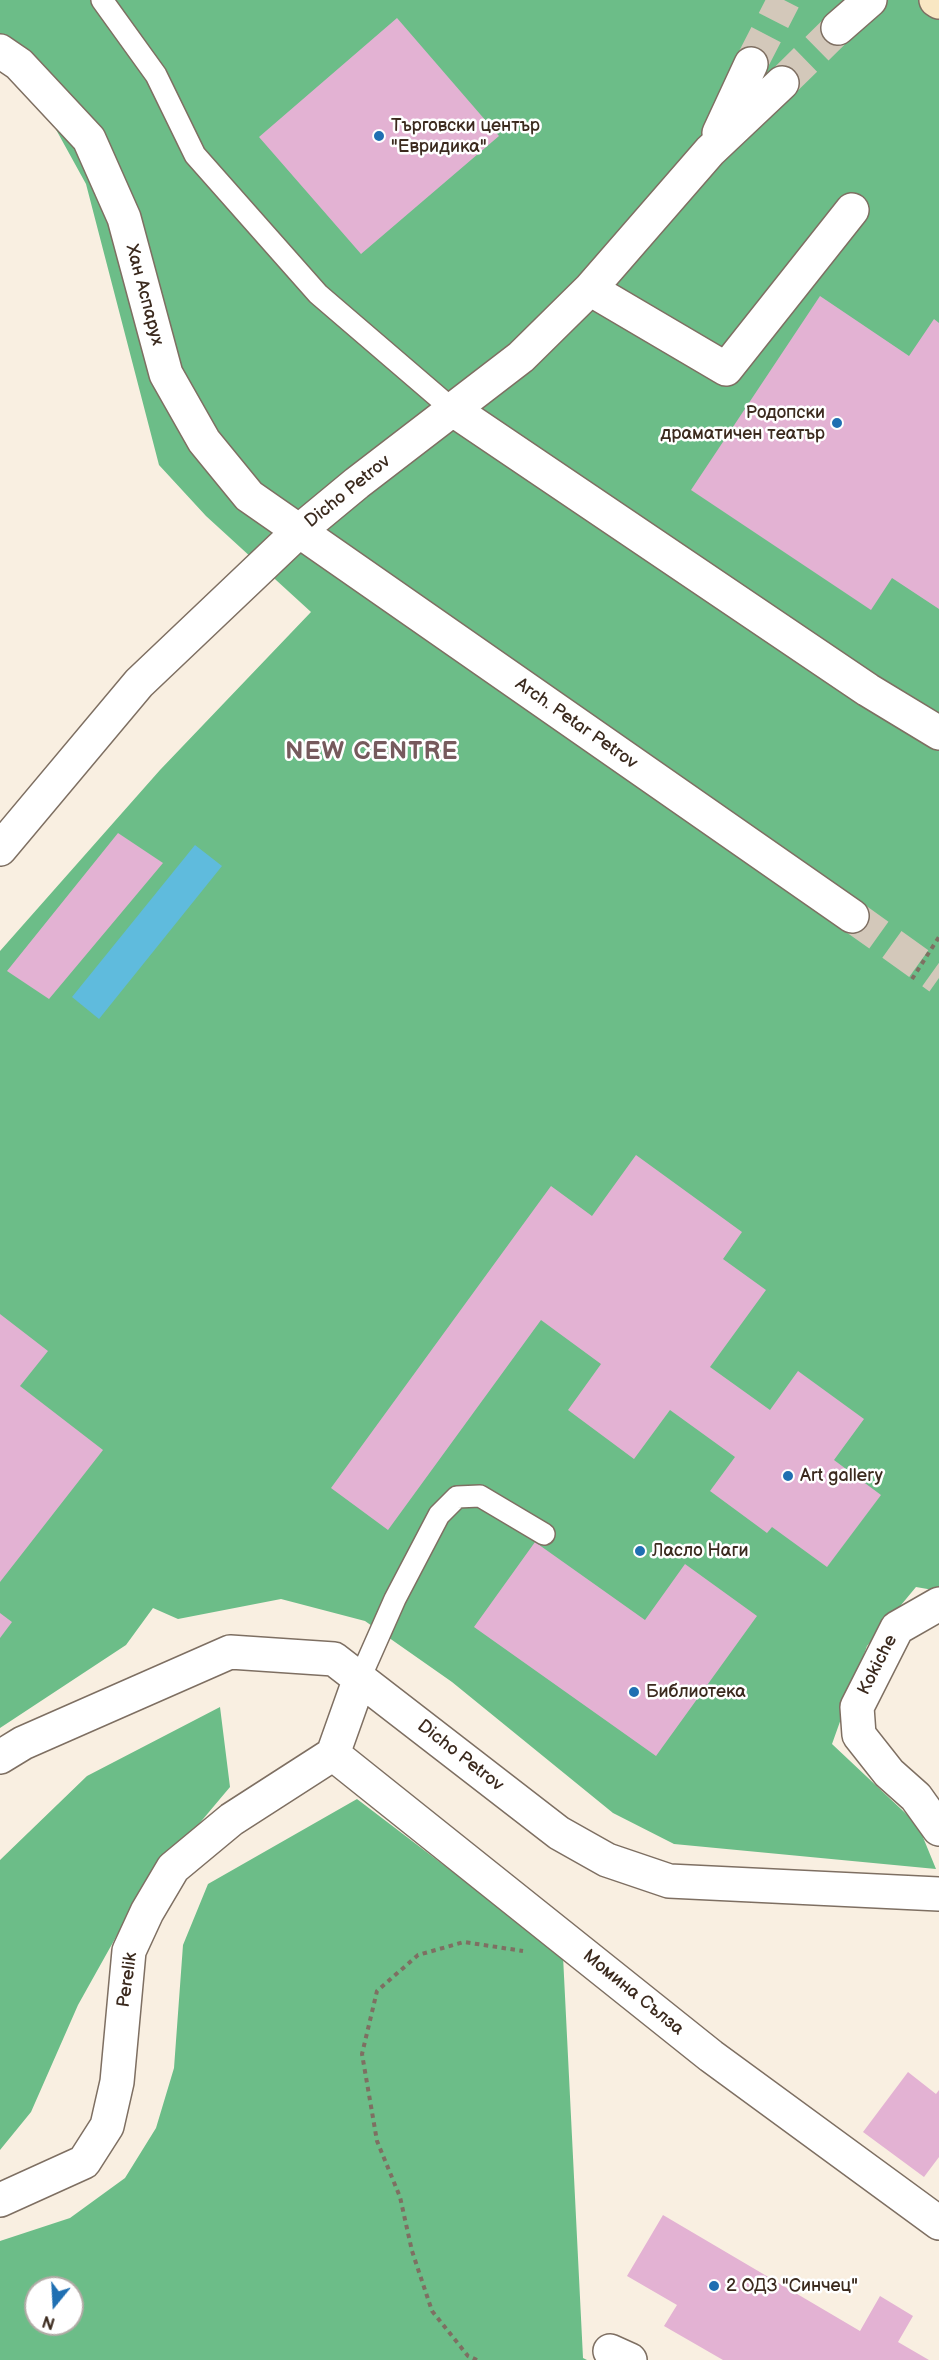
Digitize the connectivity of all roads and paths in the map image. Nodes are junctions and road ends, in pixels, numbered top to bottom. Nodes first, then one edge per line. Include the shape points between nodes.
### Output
1 (102, 0) edge
2 (870, 0) edge
3 (838, 28) tunnel mouth
4 (0, 51) edge
5 (752, 64) tunnel mouth
6 (782, 83) tunnel mouth
7 (710, 151) junction
8 (852, 210) dead end
9 (590, 289) junction
10 (452, 409) junction
11 (299, 531) junction
12 (939, 733) edge
13 (0, 849) edge
14 (852, 916) tunnel mouth
15 (939, 937) edge
16 (912, 980) dead end
17 (544, 1534) dead end
18 (939, 1604) edge
19 (360, 1678) junction
20 (333, 1754) junction
21 (0, 1758) edge
22 (939, 1829) edge
23 (939, 1894) edge
24 (532, 1955) dead end
25 (0, 2200) edge
26 (939, 2223) edge
27 (477, 2360) edge

1 - 10 lane via 156,75 195,155 318,294
2 - 3 street
4 - 11 street, Хан Аспарух via 19,64 89,139 124,218 166,374 204,441 249,496
5 - 7 street, Dicho Petrov
6 - 7 street, Dicho Petrov
7 - 9 street, Dicho Petrov
8 - 9 street via 726,369
9 - 10 street, Dicho Petrov via 521,357
10 - 11 street, Dicho Petrov
10 - 12 street via 868,690
11 - 13 street, Dicho Petrov via 140,683
11 - 14 street, Arch. Petar Petrov
15 - 16 path, bridge
17 - 19 lane via 480,1496 457,1497 439,1515
18 - 22 street, Kokiche via 897,1628 857,1707 859,1735 889,1773 916,1797
19 - 20 street
19 - 21 street, Dicho Petrov via 333,1659 231,1652 23,1743
19 - 23 street, Dicho Petrov via 559,1833 607,1860 669,1881
20 - 25 street, Perelik via 232,1819 173,1868 129,1951 117,2082 107,2126 84,2162
20 - 26 street, Момина Сълза via 711,2056
24 - 27 path via 522,1950 464,1942 418,1954 377,1991 362,2054 378,2141 400,2197 412,2251 432,2311 468,2356

